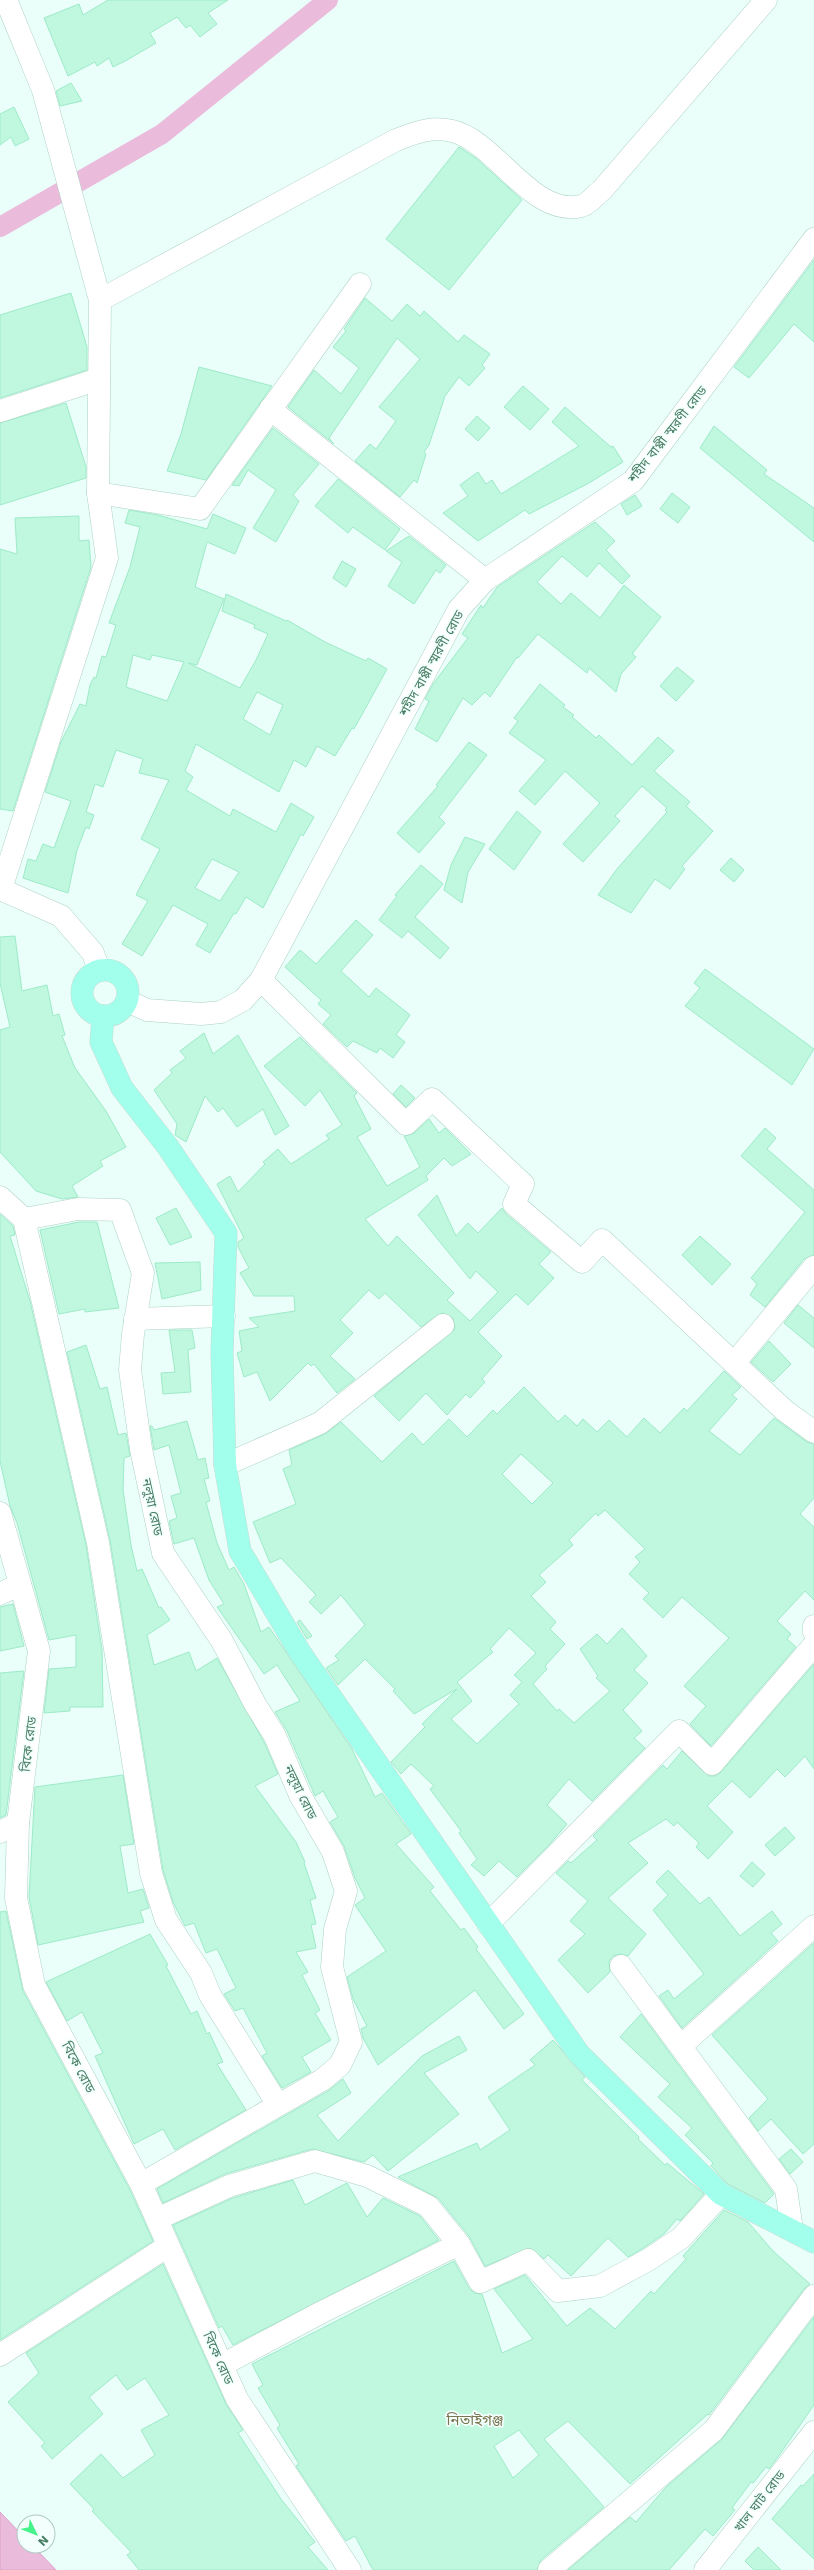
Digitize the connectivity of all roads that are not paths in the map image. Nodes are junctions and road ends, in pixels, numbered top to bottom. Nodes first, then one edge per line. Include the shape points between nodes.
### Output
1 (6, 0) edge
2 (766, 0) edge
3 (814, 239) edge
4 (360, 284) dead end
5 (100, 300) junction
6 (99, 380) junction
7 (270, 409) junction
8 (0, 411) edge
9 (98, 493) junction
10 (485, 580) junction
11 (0, 889) edge
12 (99, 970) junction
13 (261, 980) junction
14 (127, 1001) junction
15 (103, 1016) junction
16 (0, 1197) edge
17 (24, 1218) junction
18 (814, 1267) edge
19 (224, 1316) junction
20 (135, 1319) junction
21 (443, 1325) dead end
22 (735, 1362) junction
23 (814, 1432) edge
24 (225, 1465) junction
25 (0, 1513) edge
26 (20, 1584) junction
27 (0, 1594) edge
28 (814, 1626) edge
29 (814, 1632) edge
30 (814, 1645) edge
31 (9, 1827) edge
32 (488, 1924) junction
33 (814, 1926) edge
34 (622, 1966) dead end
35 (682, 2046) junction
36 (278, 2105) junction
37 (141, 2184) junction
38 (721, 2194) junction
39 (156, 2219) junction
40 (792, 2230) junction
41 (814, 2242) edge
42 (459, 2244) junction
43 (168, 2246) junction
44 (814, 2296) edge
45 (0, 2355) edge
46 (222, 2365) junction
47 (814, 2432) edge
48 (350, 2570) edge
49 (549, 2570) edge
50 (706, 2570) edge

1 - 5 street via 43,90
2 - 5 street via 602,190 582,206 562,208 540,196 472,141 454,131 429,128 396,140
3 - 10 street, শহীদ বাপ্পী স্মরণী রোড via 633,481
4 - 7 street
5 - 6 street
6 - 8 street
6 - 9 street
7 - 9 street via 200,508
7 - 10 street
9 - 11 street via 108,558
10 - 13 street, শহীদ বাপ্পী স্মরণী রোড via 459,609
11 - 12 street via 61,916 93,953
12 - 14 main road via 113,971 125,980
12 - 15 main road via 86,979 81,995 88,1009
13 - 14 street, শহীদ বাপ্পী স্মরণী রোড via 243,1000 221,1012 201,1014 148,1010
13 - 22 street via 406,1124 432,1099 523,1184 514,1204 582,1262 602,1240
14 - 15 main road via 118,1013
15 - 19 main road via 101,1042 122,1088 168,1147 226,1233
16 - 17 street
17 - 20 street, নলুয়া রোড via 78,1209 120,1210 143,1273
17 - 36 street via 98,1543 151,1873 166,1920 201,1973 210,1994
18 - 22 street
19 - 20 street
19 - 24 main road
20 - 36 street, নলুয়া রোড via 130,1370 142,1449 163,1553 222,1641 275,1736 300,1795 332,1852 346,1891 335,1929 332,1967 351,2042 340,2065 322,2080
21 - 24 street via 320,1423
22 - 23 street via 784,1410
24 - 32 main road via 240,1551 301,1654
25 - 26 street, বিকে রোড
26 - 27 street
26 - 31 street, বিকে রোড via 39,1651
28 - 29 street
30 - 32 street via 712,1764 679,1730
31 - 37 street, বিকে রোড via 16,1898 34,1984
32 - 38 main road via 579,2054
33 - 35 street
34 - 35 street
35 - 40 street via 786,2189
36 - 37 street
37 - 39 street, বিকে রোড
38 - 40 main road
38 - 42 street via 681,2238 648,2260 600,2286 558,2291 528,2260 480,2282
39 - 42 street via 229,2186 315,2161 367,2176 428,2206
39 - 43 street, বিকে রোড
40 - 41 main road
42 - 46 street
43 - 45 street
43 - 46 street, বিকে রোড
44 - 49 street via 714,2430
46 - 48 street, বিকে রোড via 237,2399
47 - 50 street, খাল ঘাট রোড

